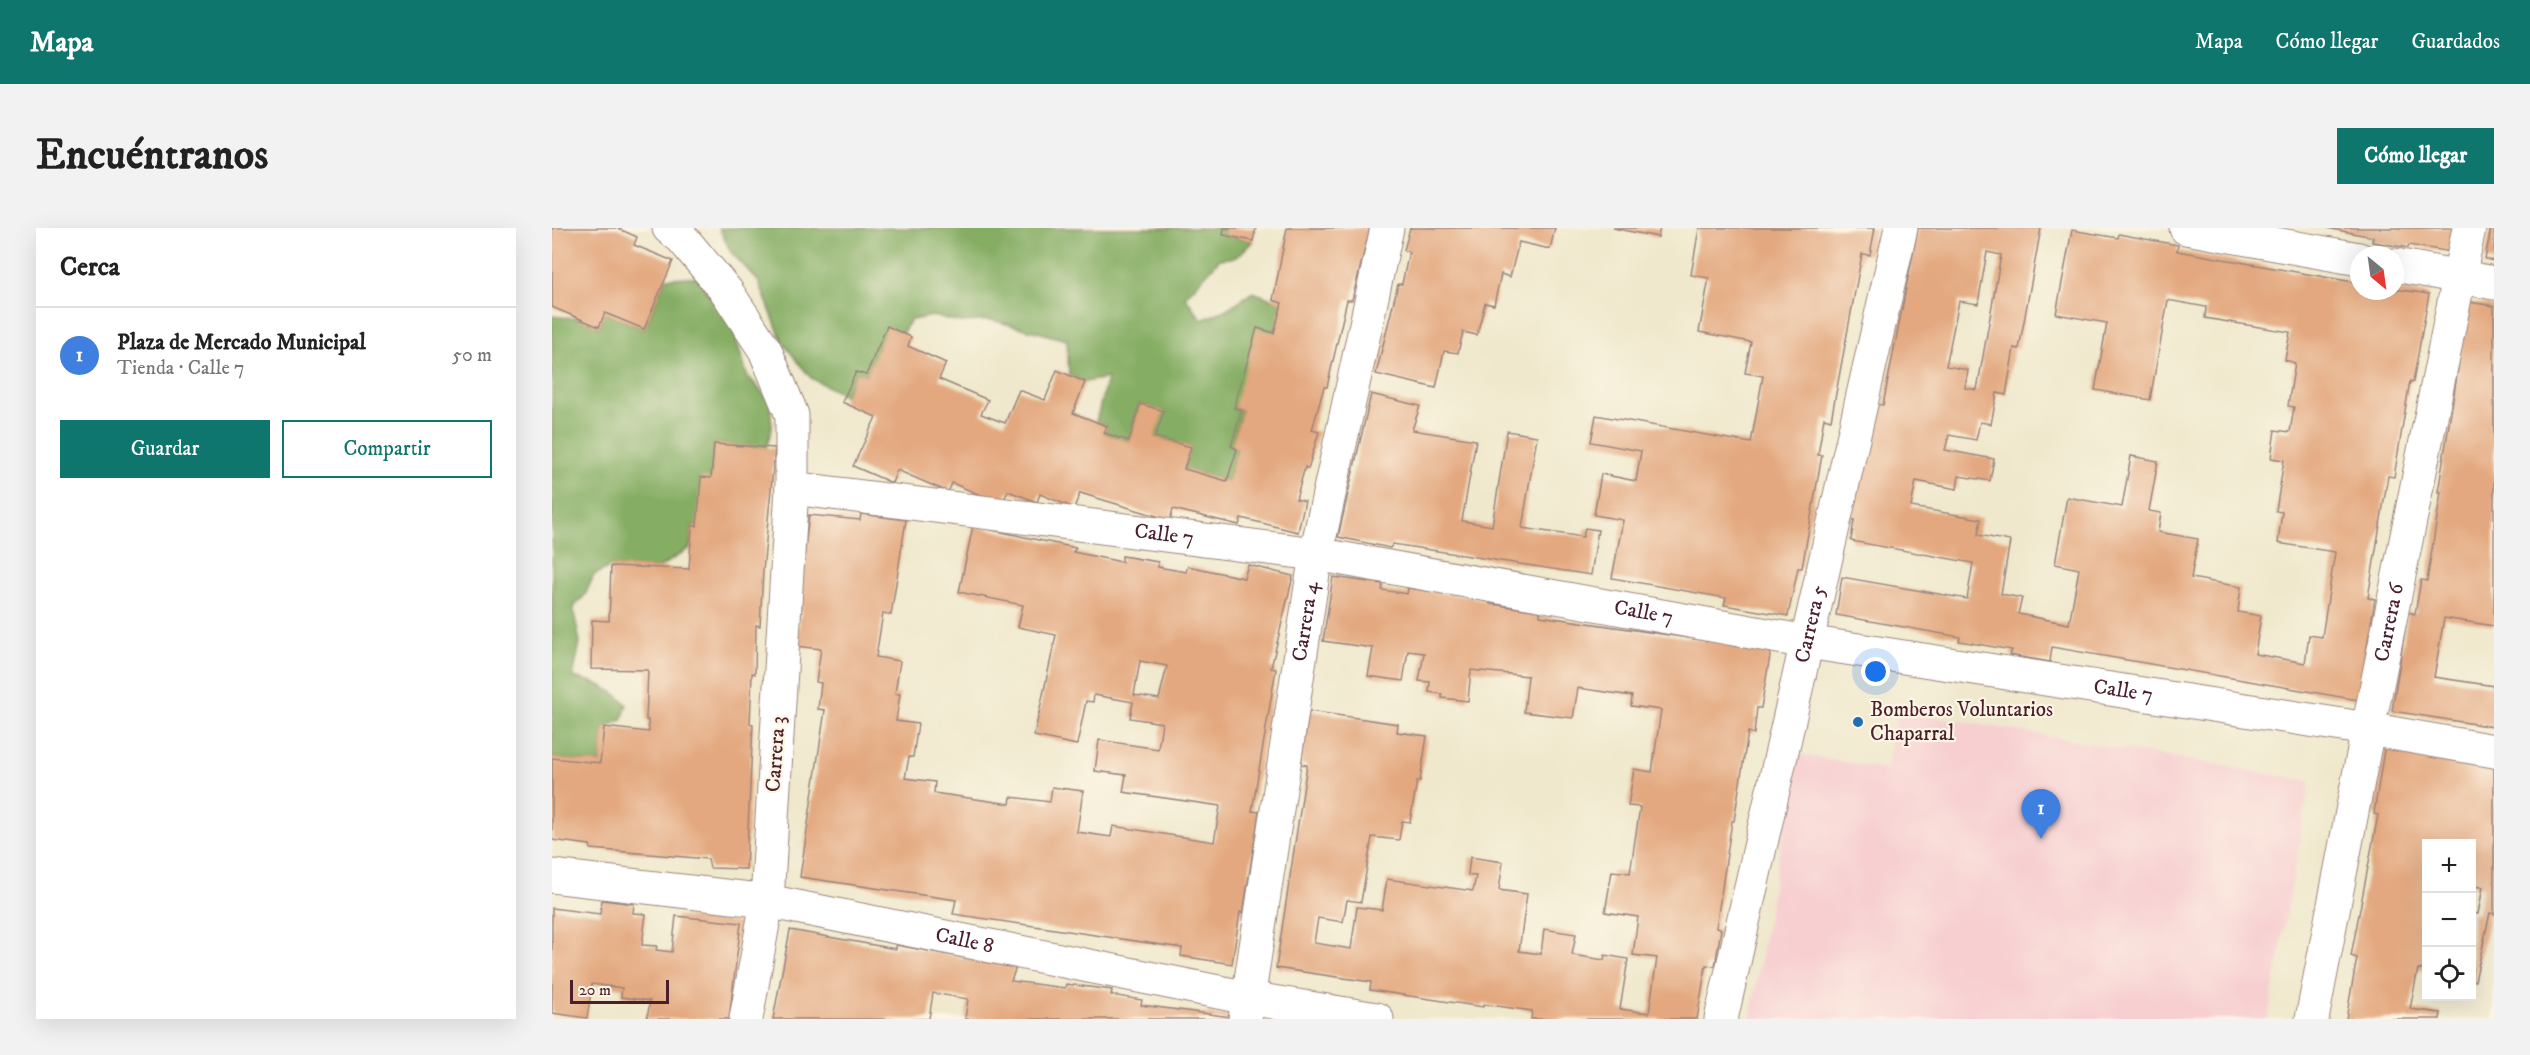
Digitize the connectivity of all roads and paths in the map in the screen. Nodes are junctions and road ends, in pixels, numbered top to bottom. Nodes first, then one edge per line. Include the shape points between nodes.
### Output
1 (669, 228) edge
2 (1387, 228) edge
3 (1901, 228) edge
4 (2186, 228) edge
5 (2469, 228) edge
6 (2350, 257) edge
7 (2404, 267) edge
8 (2460, 277) junction
9 (2494, 283) edge
10 (792, 488) junction
11 (1316, 554) junction
12 (1807, 642) junction
13 (2368, 729) junction
14 (2494, 751) edge
15 (552, 876) edge
16 (767, 901) junction
17 (1246, 1008) edge
18 (746, 1019) edge
19 (1377, 1019) edge
20 (1721, 1019) edge
21 (2312, 1019) edge

1 - 10 street, Carrera 3 via 727,292 765,350 792,415
2 - 11 street, Carrera 4
3 - 12 street, Carrera 5
4 - 6 street
5 - 8 street, Carrera 6
7 - 8 street
8 - 9 street
8 - 13 street, Carrera 6
10 - 11 street, Calle 7
10 - 16 street, Carrera 3
11 - 12 street, Calle 7
11 - 17 street, Carrera 4
12 - 13 street, Calle 7
12 - 20 street, Carrera 5
13 - 14 street, Calle 7
13 - 21 street, Carrera 6
15 - 16 street, Calle 8
16 - 17 street, Calle 8
16 - 18 street, Carrera 3
17 - 19 street, Calle 8

